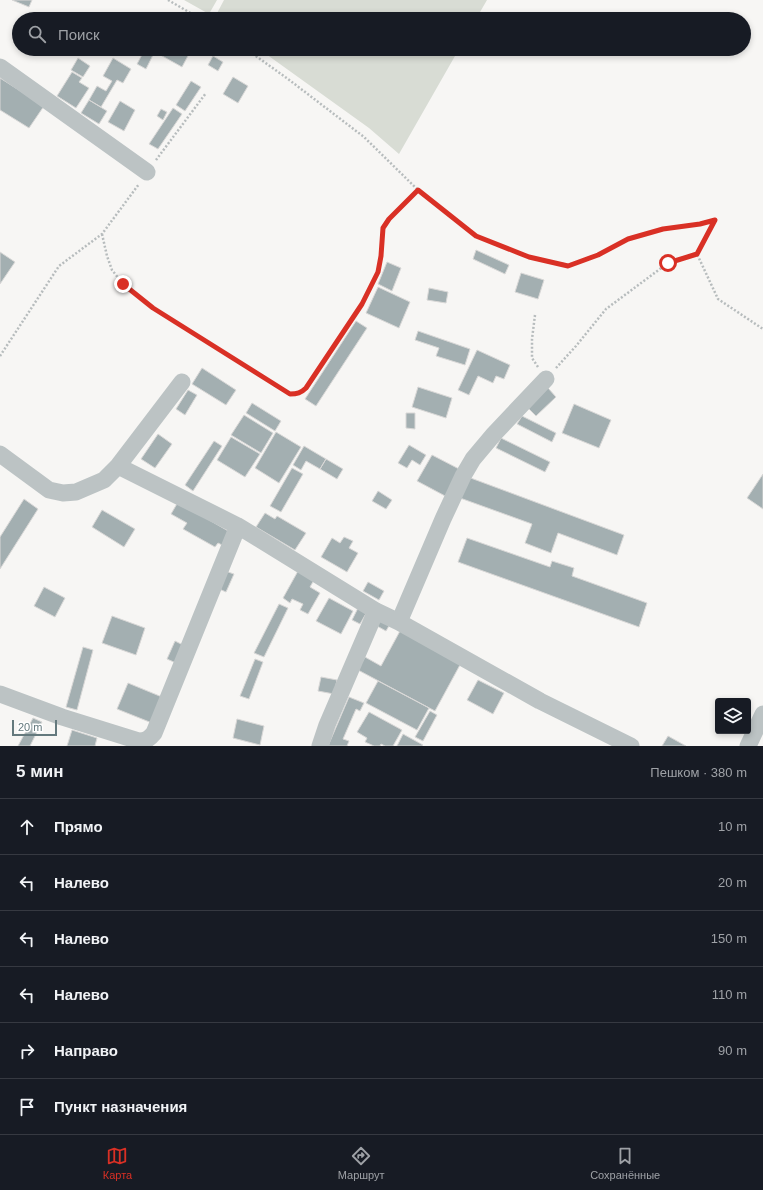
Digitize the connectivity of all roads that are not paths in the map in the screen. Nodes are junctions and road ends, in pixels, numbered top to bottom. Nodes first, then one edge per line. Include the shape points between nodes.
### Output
1 (0, 67) edge
2 (148, 172) road end
3 (546, 379) road end
4 (182, 382) dead end
5 (0, 454) edge
6 (118, 466) junction
7 (238, 526) junction
8 (376, 611) junction
9 (399, 622) junction
10 (0, 694) edge
11 (763, 714) edge
12 (320, 746) edge
13 (630, 746) edge
14 (748, 746) edge

1 - 2 street
3 - 9 street via 473,459 443,519
4 - 6 street
5 - 6 street via 49,490 63,493 76,492 104,480
6 - 7 street
7 - 8 street
7 - 10 street via 150,738 139,741
8 - 9 street
8 - 12 street
9 - 13 street via 540,701
11 - 14 street

